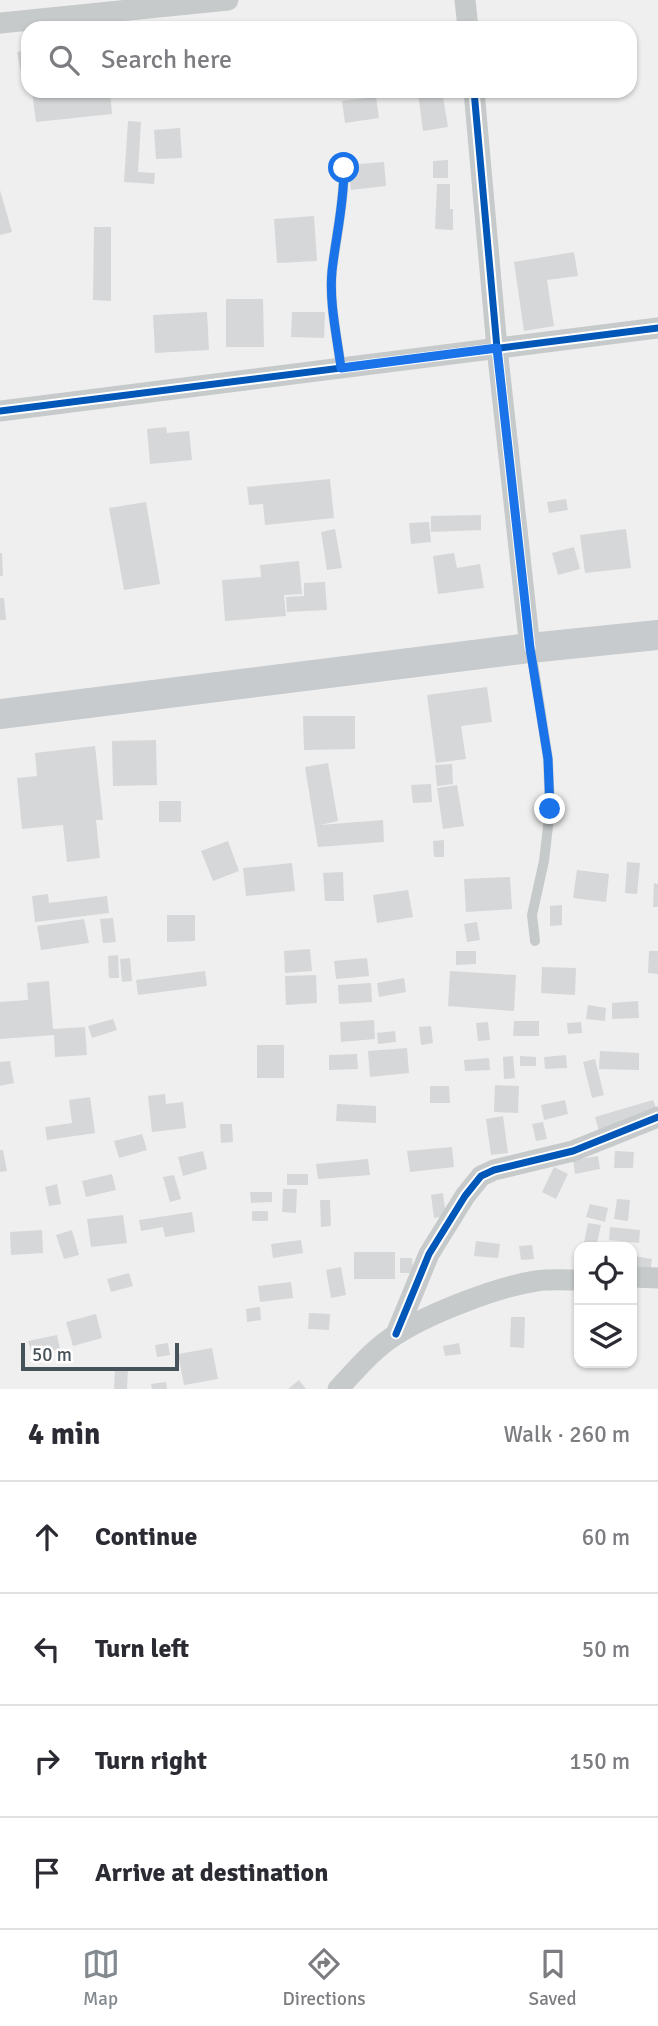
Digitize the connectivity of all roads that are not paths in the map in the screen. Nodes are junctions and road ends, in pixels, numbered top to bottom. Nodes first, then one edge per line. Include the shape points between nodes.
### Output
1 (228, 0) edge
2 (465, 0) edge
3 (467, 21) edge
4 (0, 23) edge
5 (475, 98) edge
6 (344, 168) dead end
7 (658, 328) edge
8 (497, 348) junction
9 (341, 368) junction
10 (0, 411) edge
11 (658, 635) edge
12 (530, 648) junction
13 (0, 714) edge
14 (535, 942) dead end
15 (658, 1117) edge
16 (637, 1278) edge
17 (658, 1278) edge
18 (574, 1280) edge
19 (396, 1334) junction
20 (338, 1389) edge

1 - 4 street
2 - 3 street
5 - 8 street
6 - 9 lane via 344,199 332,271
7 - 8 street
8 - 9 street
8 - 12 street
9 - 10 street
11 - 12 main road
12 - 13 main road
12 - 14 lane via 548,759 550,809 532,915
15 - 19 street via 573,1151 481,1175 429,1254
16 - 17 street
18 - 19 street via 537,1281 488,1293
19 - 20 street

